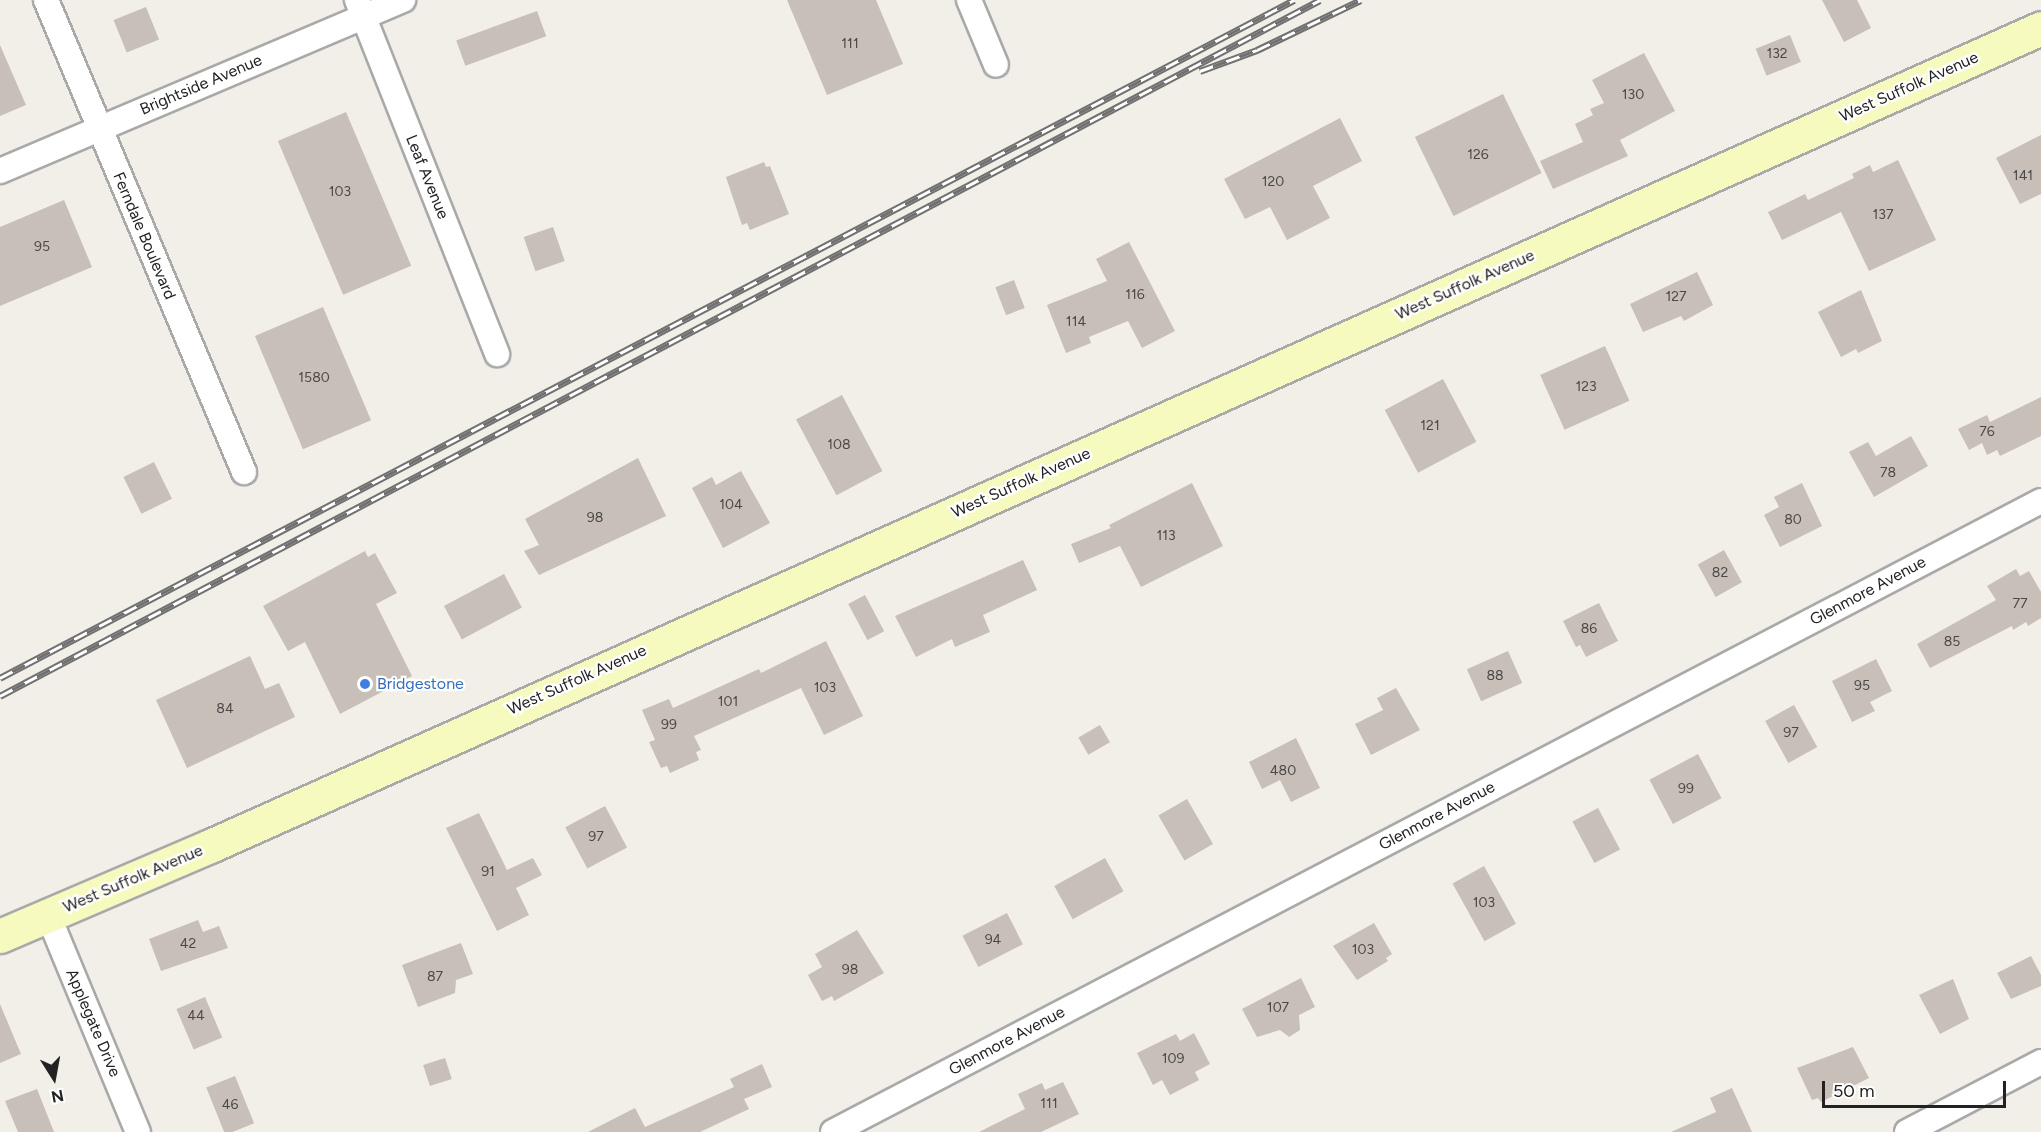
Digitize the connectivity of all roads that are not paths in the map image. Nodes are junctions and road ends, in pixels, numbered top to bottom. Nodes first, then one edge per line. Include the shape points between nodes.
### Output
1 (46, 0) edge
2 (403, 0) edge
3 (969, 0) edge
4 (360, 8) edge
5 (2041, 28) edge
6 (996, 65) dead end
7 (99, 129) junction
8 (0, 171) edge
9 (498, 354) dead end
10 (244, 472) dead end
11 (2041, 501) edge
12 (48, 915) junction
13 (0, 936) edge
14 (2041, 1062) edge
15 (138, 1132) edge
16 (833, 1132) edge
17 (1907, 1132) edge

1 - 7 street, Ferndale Boulevard
2 - 4 street, Brightside Avenue
3 - 6 street
4 - 7 street, Brightside Avenue
4 - 9 street, Leaf Avenue
5 - 12 main road, West Suffolk Avenue
7 - 8 street, Brightside Avenue
7 - 10 street, Ferndale Boulevard
11 - 16 street, Glenmore Avenue
12 - 13 main road, West Suffolk Avenue
12 - 15 street, Applegate Drive
14 - 17 street

